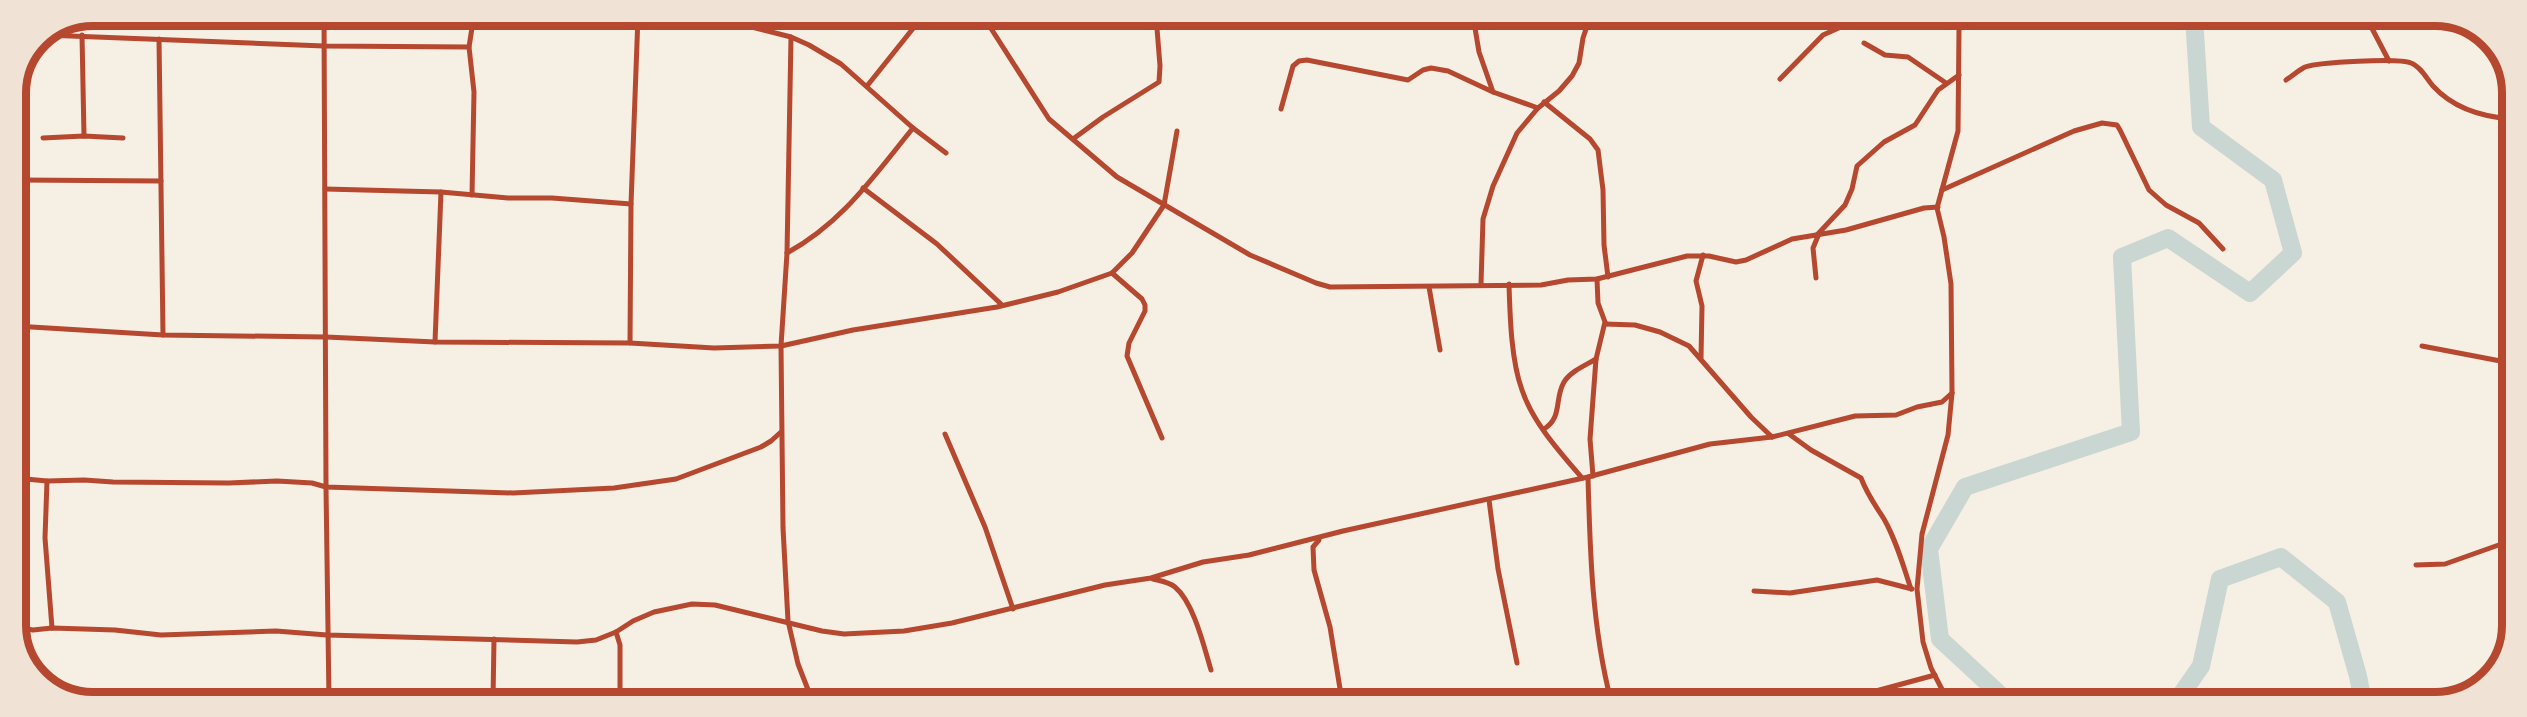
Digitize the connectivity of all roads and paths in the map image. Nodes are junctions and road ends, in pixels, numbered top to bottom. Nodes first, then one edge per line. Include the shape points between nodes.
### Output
1 (324, 26) edge
2 (472, 26) edge
3 (639, 26) edge
4 (748, 26) edge
5 (915, 26) edge
6 (989, 26) edge
7 (1156, 26) edge
8 (1475, 26) edge
9 (1587, 26) edge
10 (1843, 26) edge
11 (1958, 26) edge
12 (2371, 26) edge
13 (59, 35) edge
14 (82, 35) junction
15 (791, 37) junction
16 (159, 39) junction
17 (1864, 44) dead end
18 (324, 46) junction
19 (469, 47) junction
20 (2389, 61) junction
21 (1959, 75) junction
22 (1780, 79) dead end
23 (2286, 80) dead end
24 (1946, 83) junction
25 (867, 86) junction
26 (1493, 92) junction
27 (1544, 102) junction
28 (1538, 108) junction
29 (1281, 109) dead end
30 (2501, 118) edge
31 (913, 128) junction
32 (1177, 130) dead end
33 (84, 136) junction
34 (43, 138) dead end
35 (123, 138) dead end
36 (1073, 139) junction
37 (946, 153) dead end
38 (26, 180) edge
39 (161, 181) junction
40 (863, 188) junction
41 (325, 189) junction
42 (1942, 190) junction
43 (441, 192) junction
44 (472, 195) junction
45 (631, 204) junction
46 (1164, 206) junction
47 (1938, 207) junction
48 (1817, 236) junction
49 (2223, 249) dead end
50 (787, 253) junction
51 (1703, 255) junction
52 (1112, 273) junction
53 (1608, 277) junction
54 (1816, 278) dead end
55 (1597, 279) junction
56 (1509, 284) junction
57 (1481, 285) junction
58 (1429, 287) junction
59 (1002, 305) junction
60 (1605, 324) junction
61 (26, 327) edge
62 (163, 335) junction
63 (326, 337) junction
64 (435, 342) junction
65 (630, 344) junction
66 (781, 346) junction
67 (2422, 346) dead end
68 (1440, 350) dead end
69 (1701, 358) junction
70 (1596, 359) junction
71 (2502, 361) edge
72 (1952, 393) junction
73 (1544, 429) junction
74 (781, 432) junction
75 (945, 434) dead end
76 (1789, 434) junction
77 (1772, 437) junction
78 (1162, 438) dead end
79 (1588, 477) junction
80 (26, 479) edge
81 (47, 482) junction
82 (326, 487) junction
83 (1489, 500) junction
84 (1326, 537) junction
85 (2502, 544) edge
86 (2416, 565) dead end
87 (1151, 578) junction
88 (1914, 589) junction
89 (1754, 591) dead end
90 (1013, 609) junction
91 (788, 621) junction
92 (52, 628) junction
93 (26, 629) edge
94 (616, 632) junction
95 (327, 635) junction
96 (494, 639) junction
97 (1517, 663) dead end
98 (1211, 670) dead end
99 (1935, 675) junction
100 (329, 692) edge
101 (493, 692) edge
102 (620, 692) edge
103 (809, 692) edge
104 (1341, 692) edge
105 (1609, 692) edge
106 (1872, 692) edge
107 (1944, 692) edge

1 - 18 street
2 - 19 street
3 - 45 street
4 - 15 street
5 - 25 street
6 - 36 street via 1049,119
7 - 36 street via 1159,82
8 - 26 street
9 - 27 street via 1579,63 1572,76
10 - 22 street via 1823,35
11 - 21 street
12 - 20 street
13 - 14 street
14 - 16 street
14 - 33 street
15 - 25 street via 841,64
15 - 50 street
16 - 18 street
16 - 39 street
17 - 24 street via 1885,55 1908,57
18 - 19 street
18 - 41 street
19 - 44 street via 474,92
20 - 23 street via 2305,68
20 - 30 street via 2414,64 2452,104
21 - 24 street
21 - 42 street via 1957,137
24 - 48 street via 1915,125 1884,142 1857,166 1845,205
25 - 31 street
26 - 28 street
26 - 29 street via 1448,71 1431,68 1408,81 1303,60 1289,74
27 - 28 street
27 - 53 street via 1598,150
28 - 57 street via 1517,133 1493,186 1483,219
31 - 37 street
31 - 40 street
32 - 46 street
33 - 34 street
33 - 35 street
36 - 46 street via 1117,177
38 - 39 street
39 - 62 street
40 - 50 street via 825,229
40 - 59 street via 937,244
41 - 43 street
41 - 63 street
42 - 47 street
42 - 49 street via 2074,131 2112,123 2120,130 2149,190 2166,205 2199,223
43 - 44 street
43 - 64 street
44 - 45 street
45 - 65 street
46 - 52 street via 1132,254
46 - 58 street via 1250,255 1316,284 1352,288
47 - 48 street
47 - 72 street via 1951,284
48 - 51 street via 1792,239 1746,260
48 - 54 street via 1813,248
50 - 66 street
51 - 53 street via 1676,258
51 - 69 street via 1696,281 1702,306
52 - 59 street via 1058,292
52 - 78 street via 1145,305 1127,356
53 - 55 street
55 - 56 street
55 - 60 street via 1598,303
56 - 57 street
56 - 73 street via 1521,388
57 - 58 street
58 - 68 street
59 - 66 street
60 - 69 street via 1635,325 1660,332 1689,346
60 - 70 street
61 - 62 street
62 - 63 street
63 - 64 street
63 - 82 street
64 - 65 street
65 - 66 street
66 - 74 street
67 - 71 street
69 - 77 street
70 - 73 street via 1564,382 1556,418
70 - 79 street
72 - 76 street via 1942,402 1896,415 1855,416
72 - 88 street via 1948,435 1922,534
73 - 79 street
74 - 82 street via 743,455 651,484 513,493
74 - 91 street
75 - 90 street via 985,526
76 - 77 street
76 - 88 street via 1861,478 1895,542
77 - 79 street via 1710,444
79 - 83 street
79 - 105 street via 1590,569 1600,660
80 - 81 street
81 - 82 street via 277,481
81 - 92 street via 45,538
82 - 95 street
83 - 84 street
83 - 97 street
84 - 87 street via 1203,562
84 - 104 street via 1316,542 1312,553
85 - 86 street via 2445,564
87 - 90 street via 1105,585
87 - 98 street via 1176,588 1190,608
88 - 89 street via 1877,580 1790,593
88 - 99 street via 1923,642
90 - 91 street via 952,623 870,633 822,631
91 - 94 street via 693,604 654,612
91 - 103 street
92 - 93 street
92 - 95 street via 161,635 276,631
94 - 96 street via 577,642
94 - 102 street via 620,645
95 - 96 street
95 - 100 street
96 - 101 street
99 - 106 street
99 - 107 street

